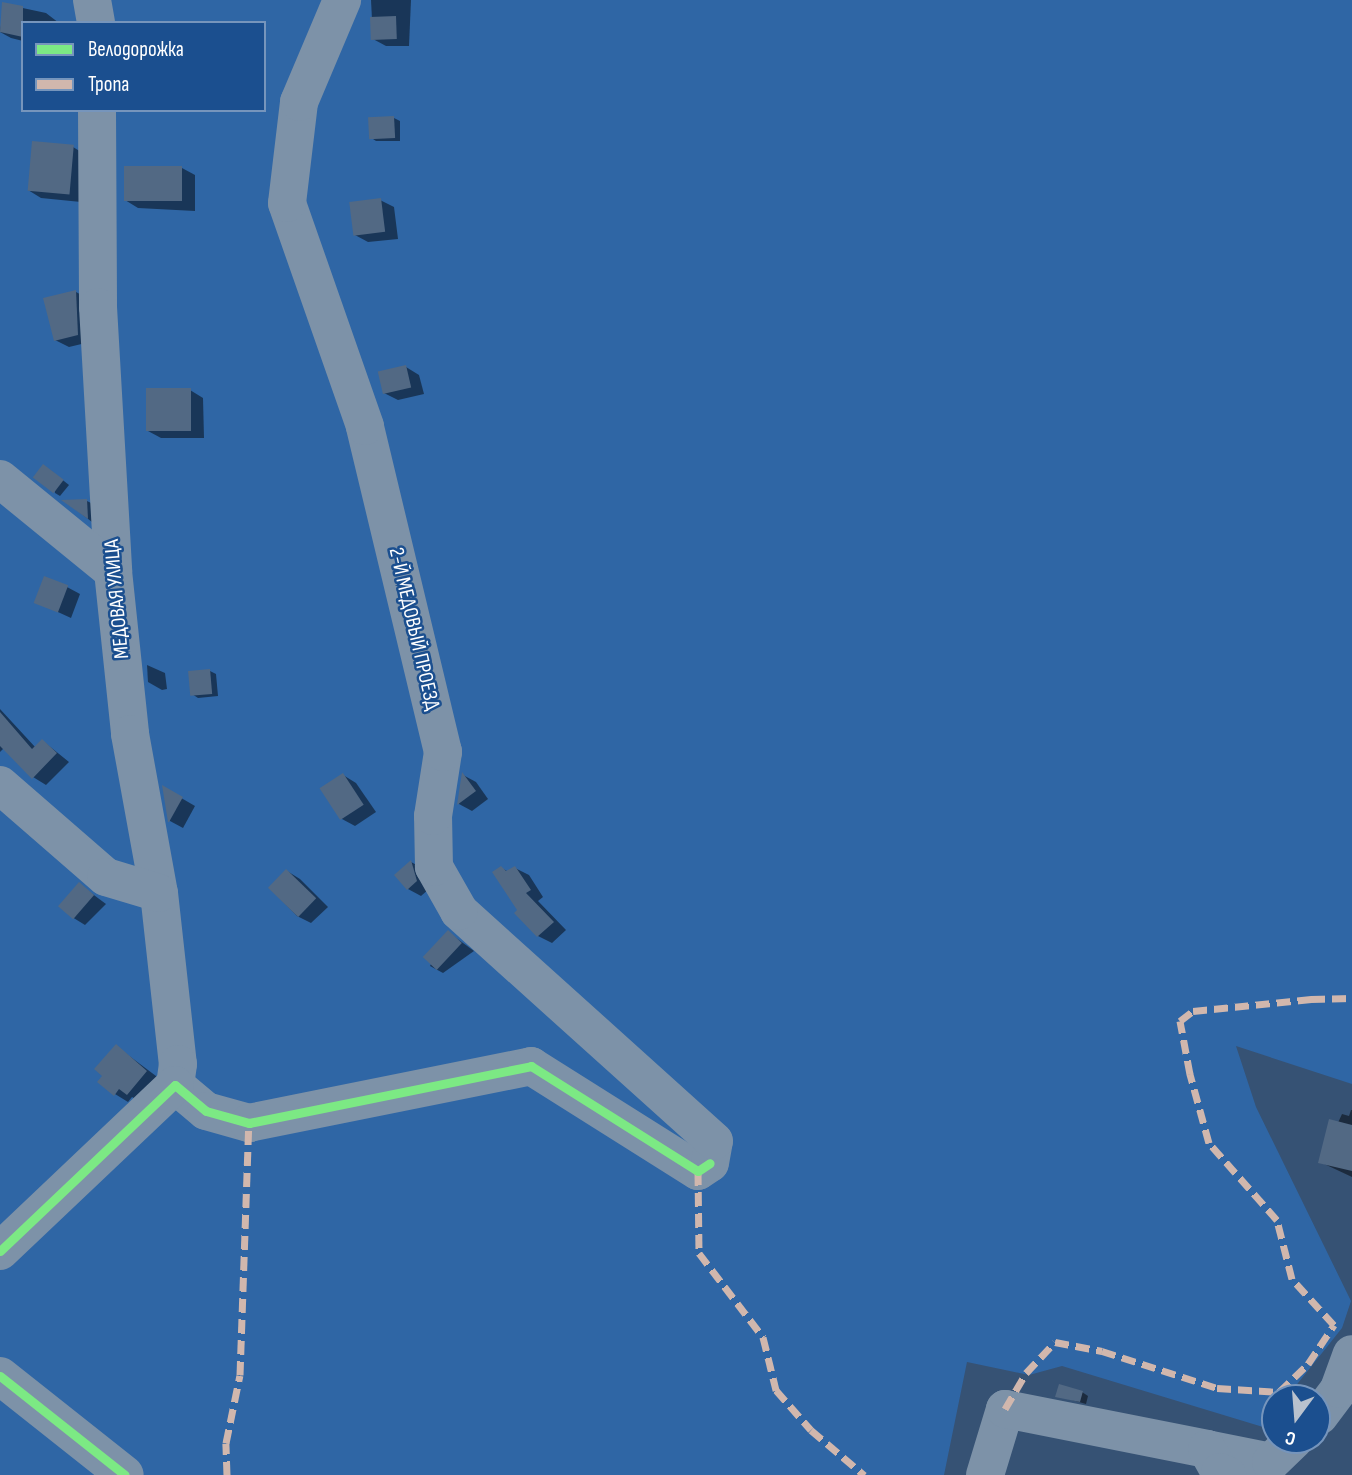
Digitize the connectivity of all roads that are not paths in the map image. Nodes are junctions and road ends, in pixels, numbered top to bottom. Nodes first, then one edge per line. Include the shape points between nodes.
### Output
1 (92, 0) edge
2 (342, 0) edge
3 (96, 21) edge
4 (97, 112) edge
5 (0, 479) edge
6 (113, 571) junction
7 (0, 785) edge
8 (159, 893) junction
9 (175, 1084) junction
10 (0, 1251) edge
11 (1352, 1354) edge
12 (0, 1376) edge
13 (1331, 1404) edge
14 (1282, 1454) edge
15 (1217, 1462) edge
16 (125, 1475) edge
17 (985, 1475) edge

1 - 3 street
2 - 9 street, 2-Й МЕДОВЫЙ ПРОЕЗД via 299,102 287,203 365,426 443,752 433,816 434,867 459,911 714,1141 710,1163 698,1171 531,1066 249,1123 206,1111
4 - 6 street, МЕДОВАЯ УЛИЦА via 98,307
5 - 6 street
6 - 8 street, МЕДОВАЯ УЛИЦА via 130,734
7 - 8 street via 106,877
8 - 9 street, МЕДОВАЯ УЛИЦА via 178,1064
9 - 10 street
11 - 13 street
12 - 16 street
14 - 15 street via 1271,1462
15 - 17 street via 1005,1409

